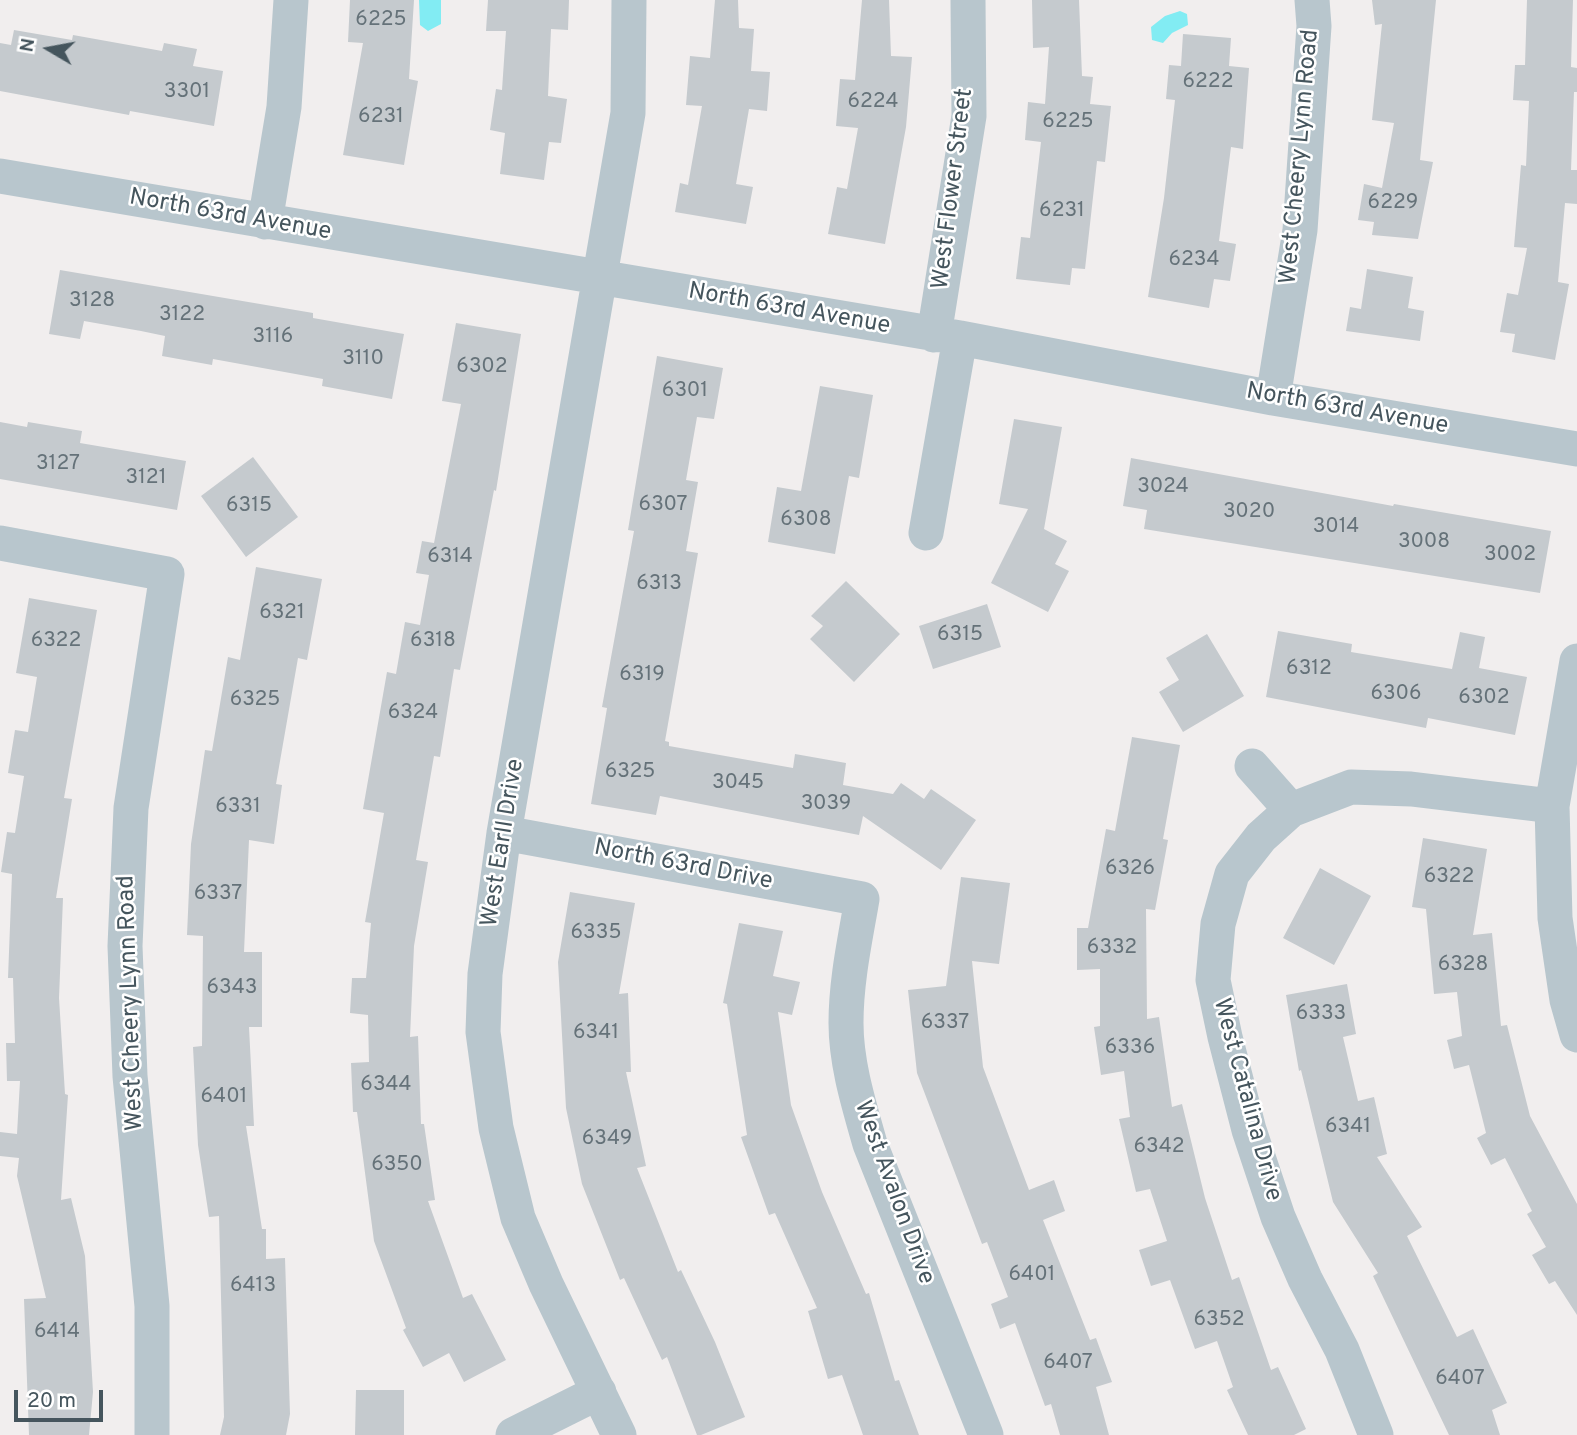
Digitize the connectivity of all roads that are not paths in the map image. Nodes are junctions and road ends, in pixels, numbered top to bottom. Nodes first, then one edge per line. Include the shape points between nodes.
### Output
1 (292, 0) edge
2 (629, 0) edge
3 (968, 0) edge
4 (1312, 0) edge
5 (0, 176) edge
6 (265, 222) junction
7 (598, 279) junction
8 (947, 336) junction
9 (1273, 397) junction
10 (1577, 449) edge
11 (926, 533) dead end
12 (0, 543) edge
13 (1577, 661) edge
14 (1252, 766) dead end
15 (1552, 806) junction
16 (1291, 810) junction
17 (504, 833) junction
18 (862, 900) joint
19 (1577, 1035) edge
20 (600, 1392) junction
21 (152, 1435) edge
22 (513, 1435) edge
23 (619, 1435) edge
24 (986, 1435) edge
25 (1376, 1435) edge

1 - 6 street via 285,107
2 - 7 street, West Earll Drive via 628,113
3 - 8 street, West Flower Street via 969,116
4 - 9 street, West Cheery Lynn Road via 1300,230
5 - 6 street, North 63rd Avenue
6 - 7 street, North 63rd Avenue
7 - 8 street, North 63rd Avenue
7 - 17 street, West Earll Drive
8 - 9 street, North 63rd Avenue
8 - 11 street
9 - 10 street, North 63rd Avenue
12 - 21 street, West Cheery Lynn Road via 167,574 131,808 125,946 130,1076 152,1306
13 - 15 street
14 - 16 street
15 - 16 street, West Catalina Drive via 1411,789 1351,788
15 - 19 street via 1555,918
16 - 25 street, West Catalina Drive via 1261,837 1232,874 1218,924 1213,980 1249,1130 1278,1217 1342,1350
17 - 18 street, North 63rd Drive
17 - 20 street, West Earll Drive via 485,974 483,1032 496,1128 518,1218
18 - 24 street, West Avalon Drive via 846,1024 859,1105 870,1144
20 - 22 street
20 - 23 street, West Earll Drive

